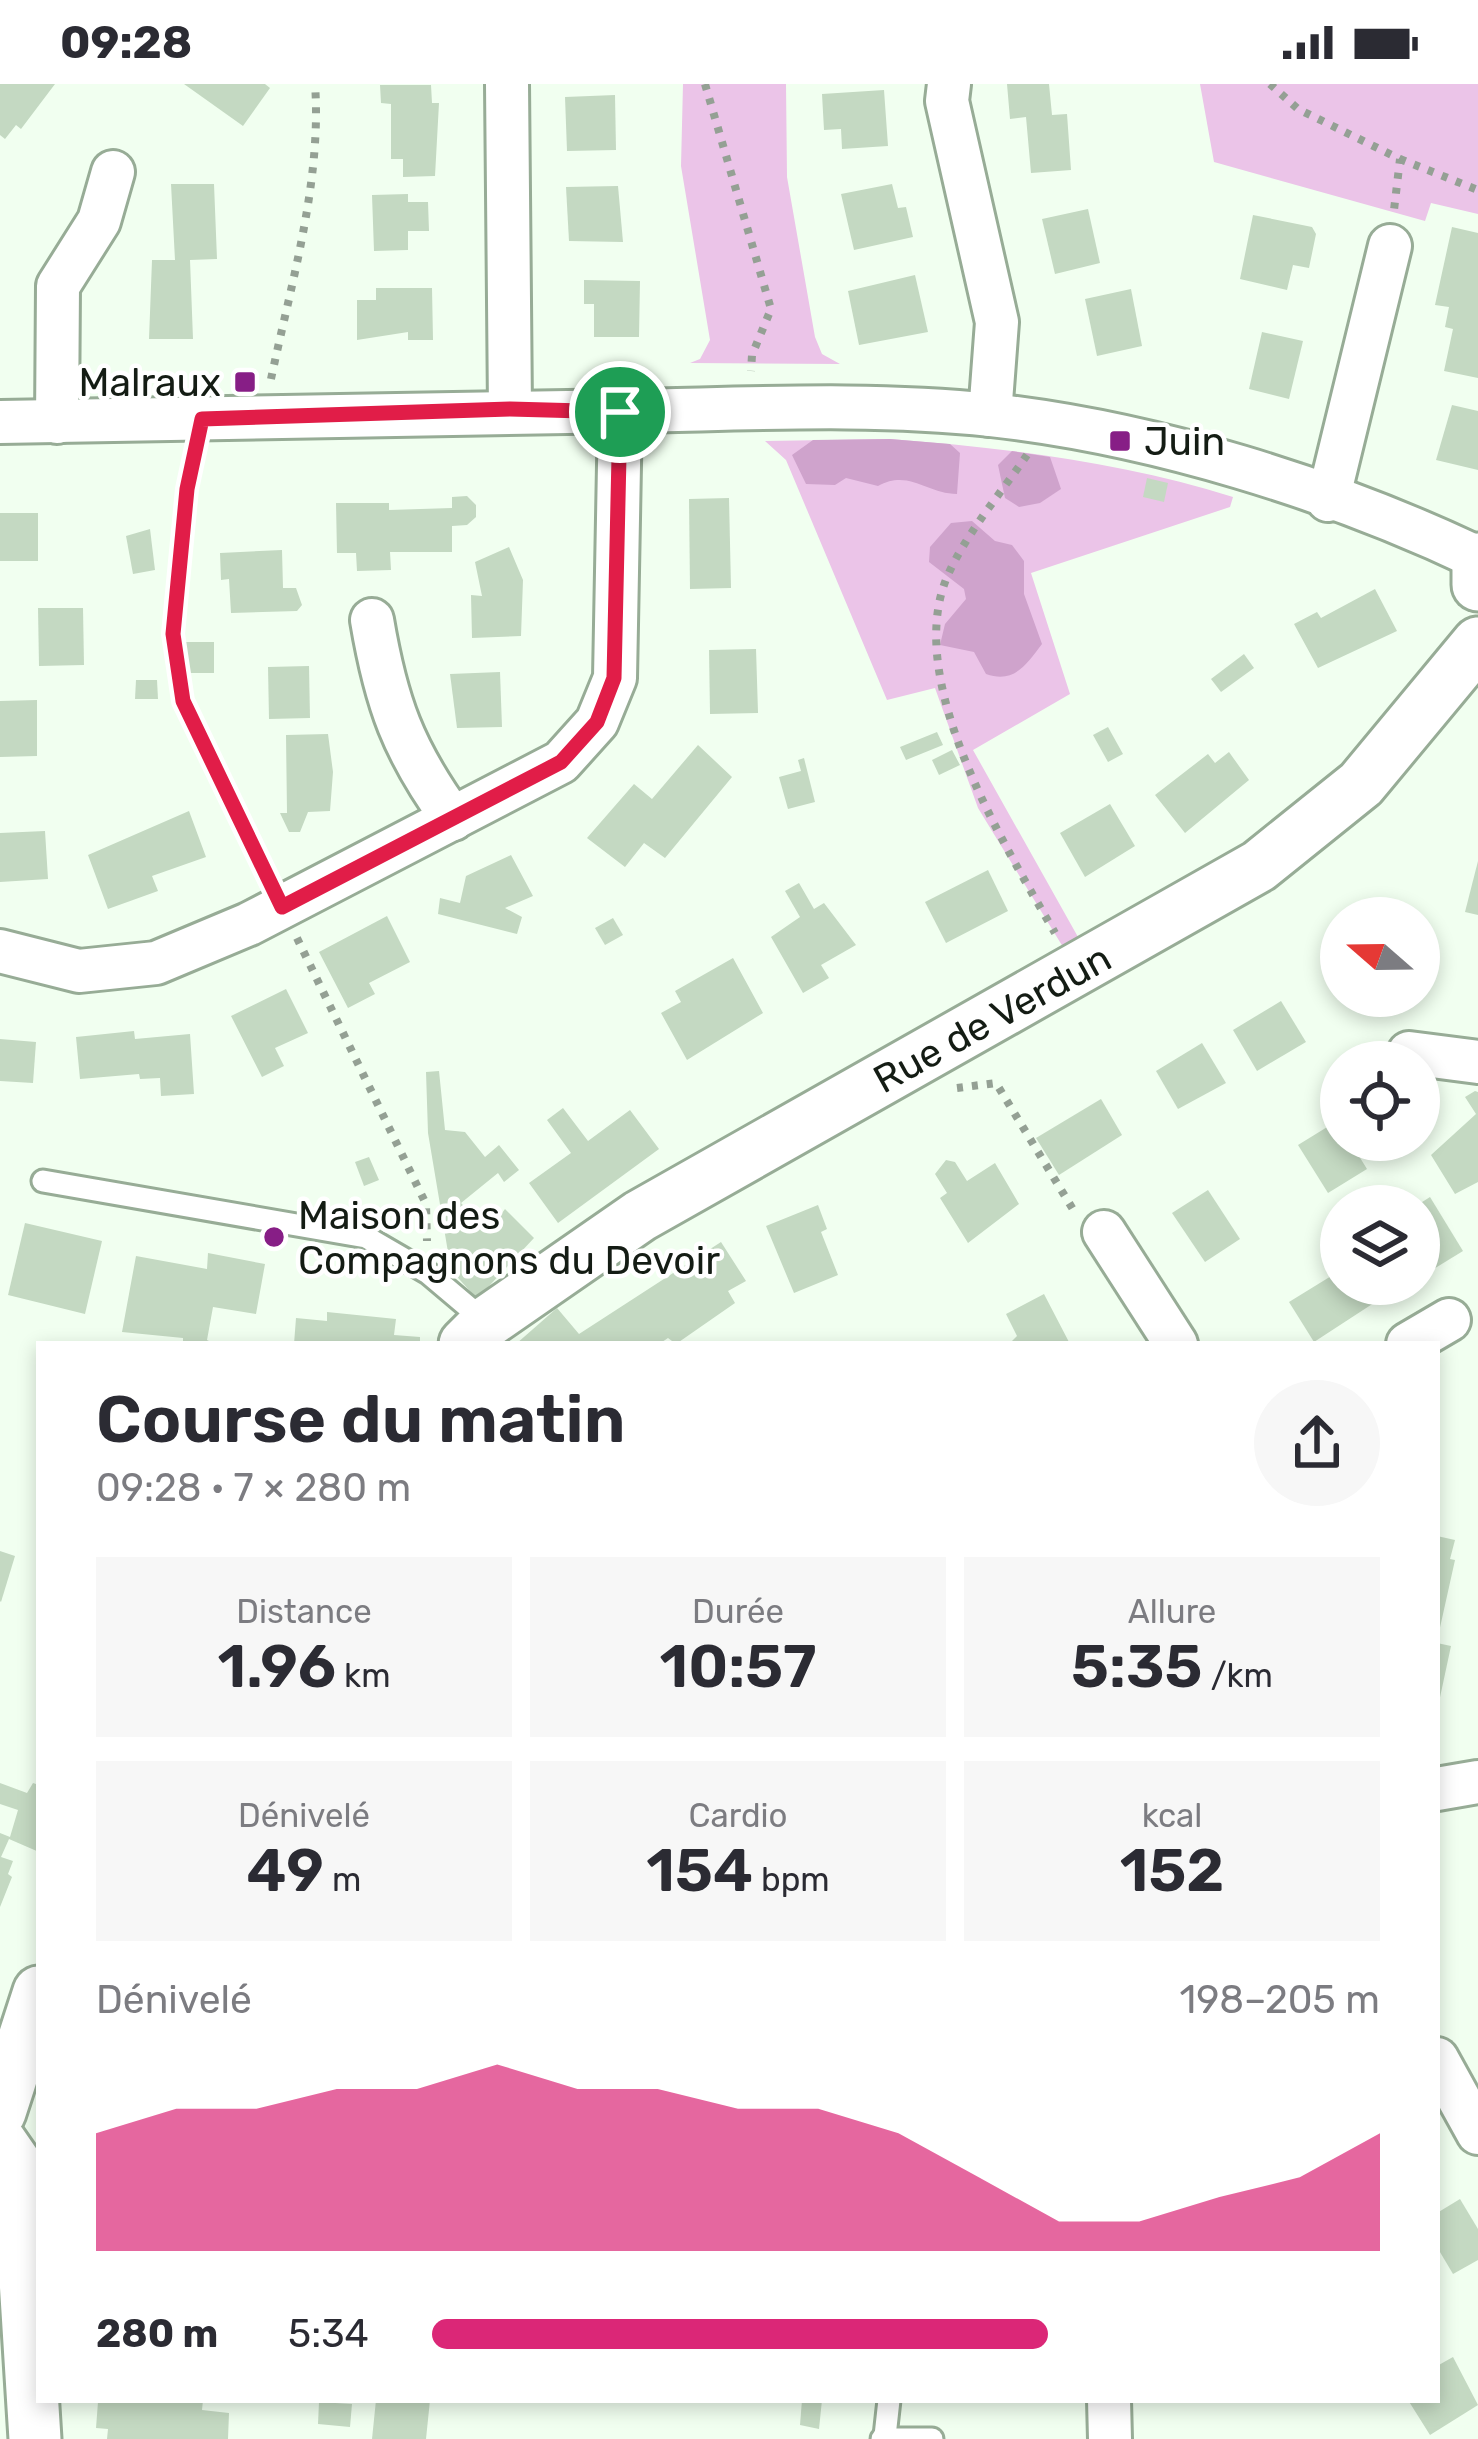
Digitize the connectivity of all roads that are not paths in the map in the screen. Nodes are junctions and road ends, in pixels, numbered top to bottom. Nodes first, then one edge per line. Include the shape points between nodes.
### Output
1 (508, 84) edge
2 (949, 84) edge
3 (112, 172) dead end
4 (1390, 246) road end
5 (510, 409) junction
6 (620, 412) junction
7 (990, 415) junction
8 (0, 422) edge
9 (57, 422) junction
10 (1328, 500) junction
11 (1478, 558) edge
12 (1478, 585) edge
13 (372, 620) dead end
14 (1478, 643) edge
15 (453, 819) junction
16 (0, 951) edge
17 (1440, 1056) edge
18 (1478, 1061) edge
19 (43, 1181) dead end
20 (1105, 1232) road end
21 (1449, 1320) dead end
22 (476, 1333) edge
23 (1173, 1341) edge
24 (1413, 1341) edge
25 (1478, 1782) edge
26 (1440, 1788) edge
27 (36, 2001) edge
28 (1440, 2064) edge
29 (0, 2112) edge
30 (1478, 2133) edge
31 (0, 2141) edge
32 (889, 2403) edge
33 (1109, 2403) edge
34 (883, 2437) edge
35 (35, 2439) edge
36 (932, 2439) edge
37 (1110, 2439) edge

1 - 5 street
2 - 7 street via 997,322
3 - 9 street via 99,221 58,286
4 - 10 street
5 - 6 street
5 - 9 street
6 - 7 street via 879,406
6 - 15 street via 614,678 597,722 561,762
7 - 10 street via 1190,453
8 - 9 street
10 - 11 street
11 - 12 street
13 - 15 street via 385,695
14 - 22 street, Rue de Verdun via 1361,784 1259,866 640,1216
15 - 16 street via 157,963 79,970
17 - 18 street
19 - 22 lane via 365,1237 428,1273
20 - 23 street
21 - 24 street
25 - 26 street
27 - 29 street
28 - 30 street
31 - 35 street via 18,2167
32 - 34 lane
33 - 37 street
34 - 36 lane

